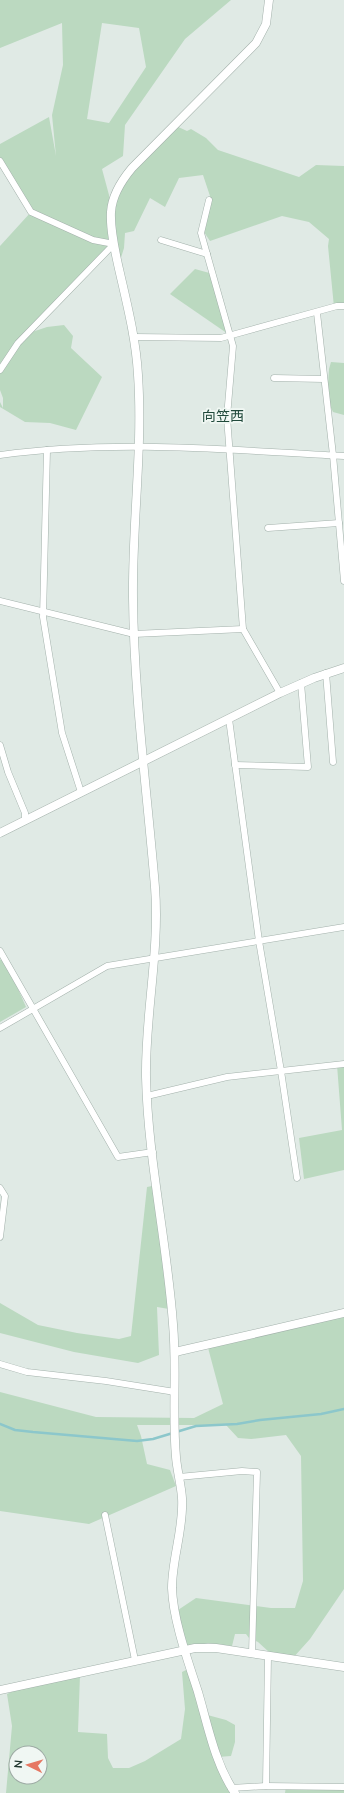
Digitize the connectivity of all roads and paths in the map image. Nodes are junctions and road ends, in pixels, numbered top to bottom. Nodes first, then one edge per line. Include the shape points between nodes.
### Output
1 (268, 0) edge
2 (0, 162) edge
3 (209, 200) dead end
4 (161, 240) dead end
5 (114, 244) junction
6 (207, 254) junction
7 (344, 306) edge
8 (317, 313) junction
9 (134, 336) junction
10 (231, 336) junction
11 (0, 370) edge
12 (274, 378) dead end
13 (324, 379) junction
14 (138, 446) junction
15 (48, 450) junction
16 (230, 450) junction
17 (0, 455) edge
18 (333, 455) junction
19 (344, 456) edge
20 (339, 522) junction
21 (268, 528) dead end
22 (344, 581) edge
23 (0, 601) edge
24 (43, 612) junction
25 (243, 629) junction
26 (134, 634) junction
27 (344, 668) edge
28 (326, 673) junction
29 (301, 683) junction
30 (280, 693) junction
31 (229, 719) junction
32 (0, 745) edge
33 (143, 761) junction
34 (333, 762) dead end
35 (235, 765) junction
36 (80, 792) junction
37 (25, 820) junction
38 (0, 833) edge
39 (344, 927) edge
40 (259, 941) junction
41 (0, 951) edge
42 (154, 958) junction
43 (33, 1008) junction
44 (0, 1028) edge
45 (344, 1064) edge
46 (281, 1071) junction
47 (147, 1096) junction
48 (153, 1152) junction
49 (297, 1178) dead end
50 (0, 1188) edge
51 (0, 1237) edge
52 (344, 1313) edge
53 (175, 1352) junction
54 (0, 1364) edge
55 (175, 1392) junction
56 (179, 1477) junction
57 (105, 1516) dead end
58 (185, 1649) junction
59 (252, 1654) junction
60 (268, 1656) junction
61 (135, 1660) junction
62 (344, 1667) edge
63 (0, 1690) edge
64 (266, 1786) junction
65 (344, 1787) edge
66 (233, 1790) edge

1 - 5 street via 266,24 256,43 122,180 111,212
2 - 5 street via 31,212 93,240
3 - 6 street via 201,233
4 - 6 street
5 - 9 street
5 - 11 street via 18,344
6 - 10 street
7 - 8 street
8 - 10 street
8 - 13 street
9 - 10 street
9 - 14 street via 138,377
10 - 16 street via 233,346 227,417
12 - 13 street
13 - 18 street
14 - 15 street
14 - 16 street
14 - 26 street
15 - 17 street
15 - 24 street
16 - 18 street
16 - 25 street
18 - 19 street
18 - 20 street
20 - 21 street
20 - 22 street
23 - 24 street
24 - 26 street
24 - 36 street via 62,733
25 - 26 street
25 - 30 street
26 - 33 street via 136,696
27 - 28 street
28 - 29 street
28 - 34 street
29 - 30 street
29 - 35 street via 308,766
30 - 31 street
31 - 33 street
31 - 35 street
32 - 37 street via 25,813
33 - 36 street
33 - 42 street via 157,922
35 - 40 street
36 - 37 street
37 - 38 street
39 - 40 street
40 - 42 street
40 - 46 street
41 - 43 street
42 - 43 street via 107,966
42 - 47 street via 150,994
43 - 44 street
43 - 48 street via 118,1157
45 - 46 street
46 - 47 street via 227,1077
46 - 49 street
47 - 48 street
48 - 53 street via 167,1257
50 - 51 street via 4,1196
52 - 53 street
53 - 55 street
54 - 55 street via 27,1372
55 - 56 street via 176,1456
56 - 58 street via 181,1516 172,1593
56 - 59 street via 257,1472
57 - 61 street
58 - 59 street via 216,1648
58 - 61 street
58 - 66 street via 219,1763
59 - 60 street
60 - 62 street
60 - 64 street
61 - 63 street
64 - 65 street
64 - 66 street

